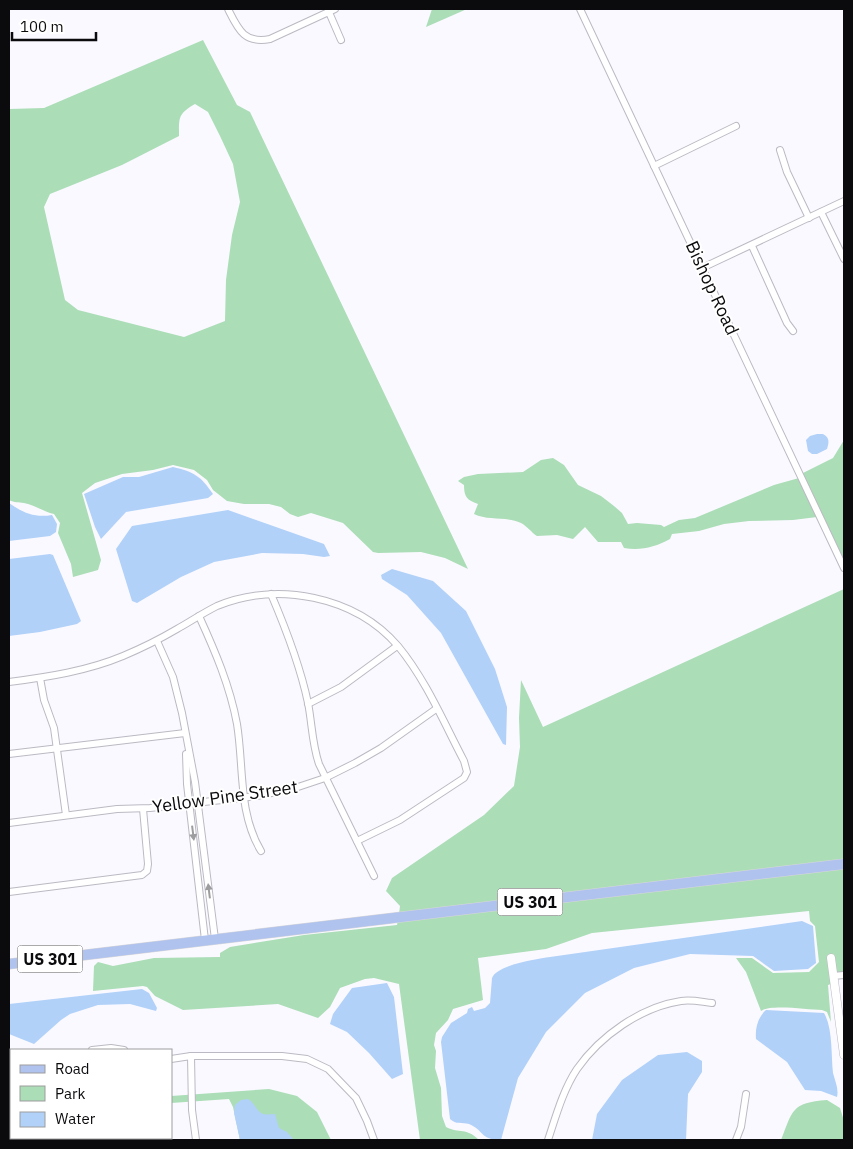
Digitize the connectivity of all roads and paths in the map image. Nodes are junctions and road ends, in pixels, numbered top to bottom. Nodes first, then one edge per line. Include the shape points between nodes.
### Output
1 (228, 9) edge
2 (580, 9) edge
3 (330, 10) edge
4 (341, 40) dead end
5 (736, 126) dead end
6 (780, 150) dead end
7 (654, 166) junction
8 (844, 201) edge
9 (821, 212) junction
10 (809, 218) junction
11 (752, 246) junction
12 (844, 259) edge
13 (702, 268) junction
14 (793, 331) dead end
15 (844, 568) edge
16 (271, 594) junction
17 (198, 616) junction
18 (157, 640) junction
19 (397, 646) junction
20 (40, 678) junction
21 (9, 682) edge
22 (308, 704) junction
23 (436, 709) junction
24 (185, 733) junction
25 (57, 748) junction
26 (9, 754) edge
27 (325, 778) junction
28 (244, 797) junction
29 (198, 802) junction
30 (189, 804) junction
31 (143, 808) junction
32 (66, 815) junction
33 (9, 823) edge
34 (357, 841) junction
35 (261, 851) dead end
36 (844, 864) edge
37 (374, 876) dead end
38 (9, 892) edge
39 (210, 940) junction
40 (831, 958) dead end
41 (9, 964) edge
42 (844, 975) edge
43 (833, 976) junction
44 (712, 1003) dead end
45 (102, 1049) edge
46 (118, 1049) edge
47 (844, 1055) edge
48 (191, 1056) junction
49 (172, 1059) edge
50 (746, 1094) dead end
51 (196, 1140) edge
52 (374, 1140) edge
53 (548, 1140) edge
54 (736, 1140) edge

1 - 3 street via 243,34 261,41
2 - 7 street, Bishop Road
3 - 4 street
5 - 7 street
6 - 10 street
7 - 13 street, Bishop Road
8 - 9 street
9 - 10 street
9 - 12 street
10 - 11 street
11 - 13 street
11 - 14 street
13 - 15 street, Bishop Road
16 - 17 street via 227,602
16 - 19 street via 304,596 335,604 373,625
16 - 22 street via 293,648
17 - 18 street
17 - 28 street via 229,692 238,736
18 - 20 street via 104,663
18 - 24 street via 176,688
19 - 22 street via 341,687
19 - 23 street
20 - 21 street
20 - 25 street
22 - 27 street via 315,752
23 - 27 street, Yellow Pine Street via 381,748
23 - 34 street via 464,762 464,778 400,820
24 - 25 street
24 - 29 street
24 - 30 street
25 - 26 street
25 - 32 street
27 - 28 street, Yellow Pine Street
27 - 34 street
28 - 29 street, Yellow Pine Street
28 - 35 street via 252,833
29 - 30 street, Yellow Pine Street
39 -> 29 street
30 - 31 street, Yellow Pine Street
30 -> 39 street
31 - 32 street, Yellow Pine Street
31 - 38 street, Yellow Pine Street via 148,864 142,875
32 - 33 street, Yellow Pine Street
34 - 37 street
36 - 39 main road, US 301
39 - 41 main road, US 301
40 - 43 street
42 - 43 street
43 - 47 street
44 - 53 street via 682,1000 627,1020 577,1069 562,1097
45 - 46 street
48 - 49 street
48 - 51 street
48 - 52 street via 307,1059 328,1069 356,1098
50 - 54 street

